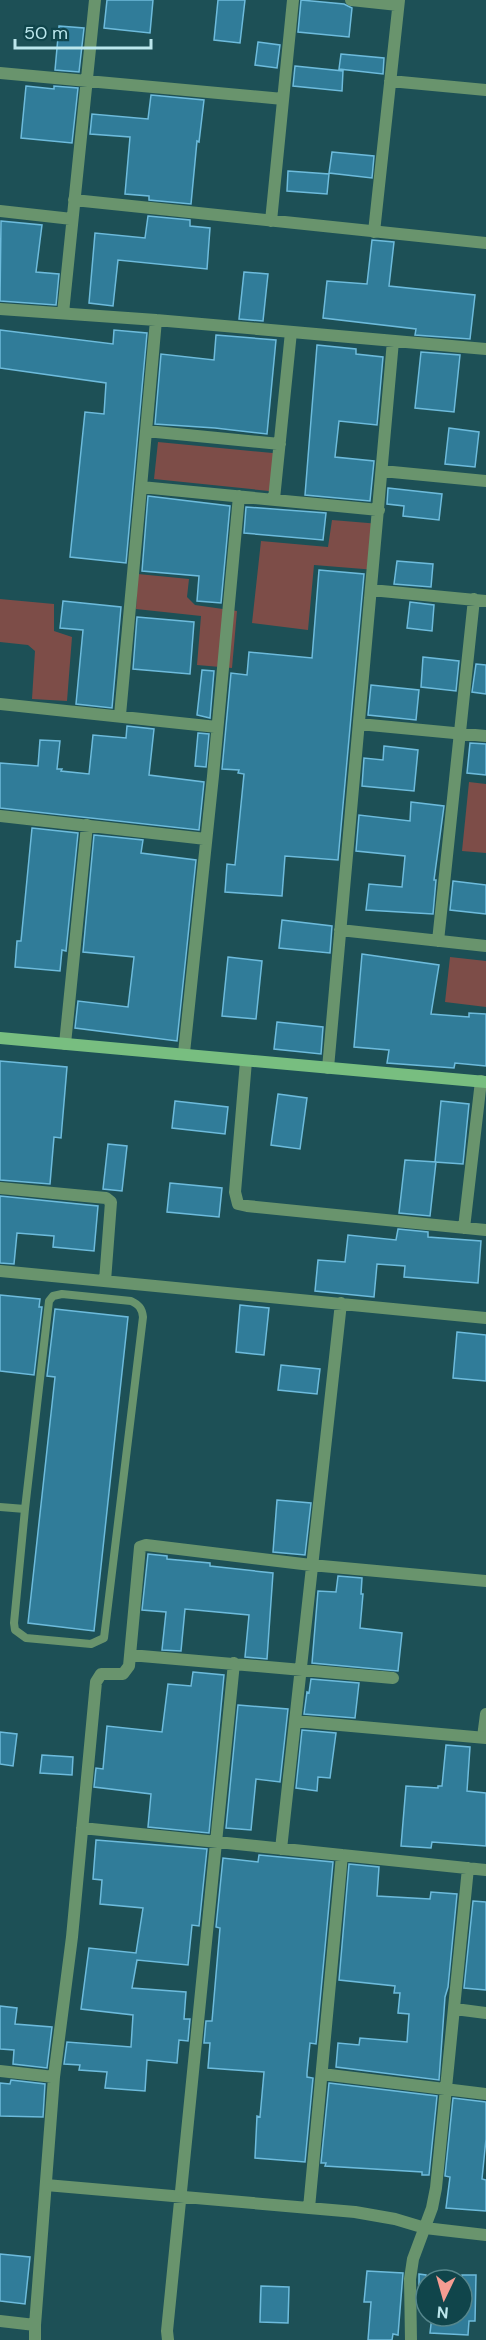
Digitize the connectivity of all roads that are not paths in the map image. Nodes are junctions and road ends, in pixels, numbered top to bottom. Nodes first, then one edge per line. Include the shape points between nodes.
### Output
1 (95, 0) edge
2 (293, 0) edge
3 (351, 0) edge
4 (399, 3) edge
5 (0, 73) edge
6 (86, 81) junction
7 (390, 81) junction
8 (486, 90) edge
9 (283, 99) junction
10 (74, 200) junction
11 (0, 211) edge
12 (72, 219) junction
13 (271, 221) junction
14 (374, 232) junction
15 (486, 243) edge
16 (0, 309) edge
17 (63, 313) junction
18 (156, 320) junction
19 (291, 332) junction
20 (393, 341) junction
21 (486, 349) edge
22 (146, 431) junction
23 (280, 444) junction
24 (382, 471) junction
25 (486, 481) edge
26 (141, 487) junction
27 (239, 496) junction
28 (274, 499) junction
29 (379, 510) junction
30 (371, 590) junction
31 (480, 600) edge
32 (0, 704) edge
33 (120, 715) junction
34 (359, 724) junction
35 (217, 727) junction
36 (460, 734) junction
37 (486, 736) edge
38 (0, 816) edge
39 (87, 825) junction
40 (206, 838) junction
41 (340, 930) junction
42 (438, 940) junction
43 (486, 946) edge
44 (0, 1038) edge
45 (65, 1044) junction
46 (184, 1053) junction
47 (246, 1061) junction
48 (328, 1068) junction
49 (484, 1082) edge
50 (0, 1188) edge
51 (464, 1228) junction
52 (486, 1230) edge
53 (0, 1271) edge
54 (105, 1281) junction
55 (341, 1303) junction
56 (486, 1318) edge
57 (0, 1507) edge
58 (25, 1509) junction
59 (311, 1565) junction
60 (486, 1581) edge
61 (130, 1654) junction
62 (234, 1663) junction
63 (300, 1668) junction
64 (393, 1678) dead end
65 (486, 1714) edge
66 (295, 1721) junction
67 (485, 1738) edge
68 (82, 1828) junction
69 (215, 1842) junction
70 (281, 1849) junction
71 (342, 1855) junction
72 (468, 1868) junction
73 (486, 1870) edge
74 (455, 2009) junction
75 (486, 2013) edge
76 (0, 2071) edge
77 (322, 2074) junction
78 (54, 2077) junction
79 (447, 2090) junction
80 (486, 2094) edge
81 (46, 2185) junction
82 (179, 2197) junction
83 (309, 2208) junction
84 (425, 2228) junction
85 (486, 2235) edge
86 (0, 2321) edge
87 (35, 2325) junction
88 (34, 2340) edge
89 (168, 2340) edge
90 (411, 2340) edge

1 - 6 street
2 - 9 street
3 - 4 street
4 - 7 street
5 - 6 street
6 - 9 street
6 - 10 street
7 - 8 street
7 - 14 street
9 - 13 street
10 - 12 street
10 - 13 street
11 - 12 street
12 - 17 street
13 - 14 street
14 - 15 street
16 - 17 street
17 - 18 street
18 - 19 street
18 - 22 street
19 - 20 street
19 - 23 street
20 - 21 street
20 - 24 street
22 - 23 street
22 - 26 street
23 - 28 street
24 - 25 street
24 - 29 street
26 - 27 street
26 - 33 street
27 - 28 street
27 - 35 street
28 - 29 street
29 - 30 street
30 - 31 street
30 - 34 street
31 - 36 street
32 - 33 street
33 - 35 street
34 - 36 street
34 - 41 street
35 - 40 street
36 - 37 street
36 - 42 street
38 - 39 street
39 - 40 street
39 - 45 street
40 - 46 street
41 - 42 street
41 - 48 street
42 - 43 street
44 - 45 street
45 - 46 street
46 - 47 street
47 - 48 street
47 - 51 street via 235,1192 238,1204
48 - 49 street
49 - 51 street
50 - 54 street via 106,1198 111,1202
51 - 52 street
53 - 54 street
54 - 55 street
55 - 56 street
55 - 59 street
57 - 58 lane
58 - 58 lane via 15,1630 26,1638 99,1642 107,1632 144,1317 138,1304 62,1294 49,1301
59 - 60 street
59 - 61 street via 142,1545 138,1551
59 - 63 street
61 - 62 street
61 - 68 street via 129,1666 123,1674 105,1673 97,1677
62 - 63 street
62 - 69 street
63 - 64 street
63 - 66 street
65 - 67 street
66 - 67 street
66 - 70 street
68 - 69 street
68 - 78 street
69 - 70 street
69 - 82 street
70 - 71 street
71 - 72 street
71 - 77 street
72 - 73 street
72 - 74 street
74 - 75 street
74 - 79 street
76 - 78 street
77 - 79 street
77 - 83 street
78 - 81 street
79 - 80 street
79 - 84 street via 436,2188
81 - 82 street
81 - 87 street
82 - 83 street
82 - 89 street
83 - 84 street via 355,2212
84 - 85 street
84 - 90 street via 410,2279
86 - 87 street
87 - 88 street

